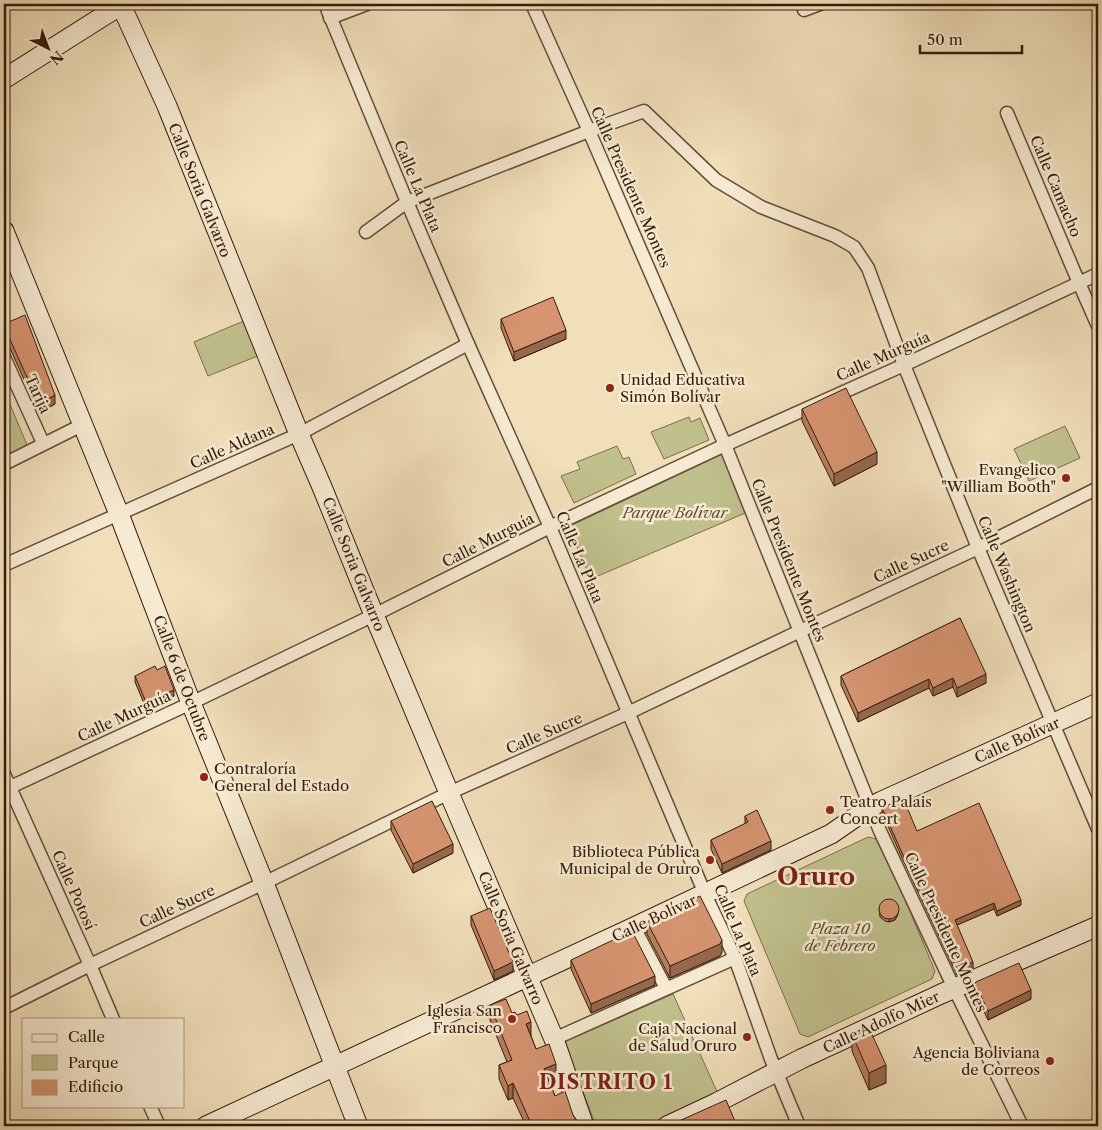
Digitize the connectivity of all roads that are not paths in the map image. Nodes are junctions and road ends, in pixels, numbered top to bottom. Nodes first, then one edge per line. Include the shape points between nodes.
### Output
1 (121, 4) edge
2 (325, 4) edge
3 (367, 4) edge
4 (532, 4) edge
5 (820, 4) edge
6 (804, 10) dead end
7 (330, 18) junction
8 (4, 79) edge
9 (1007, 113) dead end
10 (588, 131) junction
11 (407, 202) junction
12 (4, 231) edge
13 (366, 232) dead end
14 (1098, 274) edge
15 (1079, 283) junction
16 (1098, 326) edge
17 (468, 344) junction
18 (4, 357) edge
19 (904, 365) junction
20 (82, 425) junction
21 (299, 434) junction
22 (43, 443) junction
23 (725, 445) junction
24 (8, 462) dead end
25 (1098, 488) edge
26 (119, 514) junction
27 (550, 527) junction
28 (978, 548) junction
29 (4, 564) edge
30 (374, 615) junction
31 (800, 631) junction
32 (191, 703) junction
33 (1098, 703) edge
34 (628, 713) junction
35 (1052, 724) junction
36 (4, 774) edge
37 (7, 789) edge
38 (449, 793) junction
39 (870, 807) junction
40 (1098, 830) edge
41 (264, 883) junction
42 (705, 894) junction
43 (1098, 926) edge
44 (634, 927) junction
45 (735, 958) junction
46 (90, 965) junction
47 (528, 977) junction
48 (666, 988) junction
49 (954, 988) junction
50 (4, 1008) edge
51 (113, 1018) edge
52 (554, 1039) junction
53 (335, 1066) junction
54 (776, 1072) junction
55 (151, 1108) edge
56 (158, 1126) edge
57 (206, 1126) edge
58 (358, 1126) edge
59 (584, 1126) edge
60 (668, 1126) edge
61 (798, 1126) edge
62 (1022, 1126) edge

1 - 8 main road
1 - 21 main road, Calle Soria Galvarro via 166,106
2 - 7 street, Calle La Plata
3 - 7 street
4 - 10 street, Calle Presidente Montes
5 - 6 street
7 - 11 street, Calle La Plata
9 - 15 street, Calle Camacho
10 - 11 street
10 - 19 street, Calle Washington via 644,111 716,180 761,207 835,236 854,247 868,268
10 - 23 street, Calle Presidente Montes
11 - 13 street
11 - 17 street, Calle La Plata
12 - 20 main road, Calle 6 de Octubre
14 - 15 street, Calle Murguía
15 - 16 street, Calle Camacho
15 - 19 street, Calle Murguía
17 - 21 street, Calle Aldana
17 - 27 street, Calle La Plata
18 - 22 street, Tarija
19 - 23 street, Calle Murguía
19 - 28 street, Calle Washington
20 - 22 street
20 - 26 main road, Calle 6 de Octubre
21 - 26 street, Calle Aldana
21 - 30 main road, Calle Soria Galvarro
22 - 24 street
23 - 27 street, Calle Murguía
23 - 31 street, Calle Presidente Montes
25 - 28 street, Calle Sucre
26 - 29 street, Calle Aldana
26 - 32 main road, Calle 6 de Octubre
27 - 30 street, Calle Murguía
27 - 34 street, Calle La Plata
28 - 31 street, Calle Sucre
28 - 35 street, Calle Washington
30 - 32 street, Calle Murguía
30 - 38 main road, Calle Soria Galvarro
31 - 34 street, Calle Sucre
31 - 39 street, Calle Presidente Montes
32 - 37 street, Calle Murguía
32 - 41 main road, Calle 6 de Octubre
33 - 35 main road, Calle Bolívar
34 - 38 street, Calle Sucre
34 - 42 street, Calle La Plata
35 - 39 main road, Calle Bolívar
35 - 40 street, Calle Washington
36 - 37 street, Calle Potosí
37 - 46 street, Calle Potosí
38 - 41 street, Calle Sucre
38 - 47 main road, Calle Soria Galvarro
39 - 42 main road, Calle Bolívar via 831,834
39 - 49 street, Calle Presidente Montes
41 - 46 street, Calle Sucre
41 - 53 main road, Calle 6 de Octubre
42 - 44 main road, Calle Bolívar
42 - 45 street, Calle La Plata
43 - 49 main road, Calle Adolfo Mier
44 - 47 main road, Calle Bolívar
44 - 48 street
45 - 48 street
45 - 54 street, Calle La Plata
46 - 50 street, Calle Sucre
46 - 51 street, Calle Potosí
47 - 52 main road, Calle Soria Galvarro
47 - 53 main road, Calle Bolívar
48 - 52 street
49 - 54 main road, Calle Adolfo Mier
49 - 62 street, Calle Presidente Montes
52 - 59 main road, Calle Soria Galvarro
53 - 57 main road, Calle Bolívar
53 - 58 main road, Calle 6 de Octubre
54 - 60 main road, Calle Adolfo Mier
54 - 61 street, Calle La Plata
55 - 56 street

